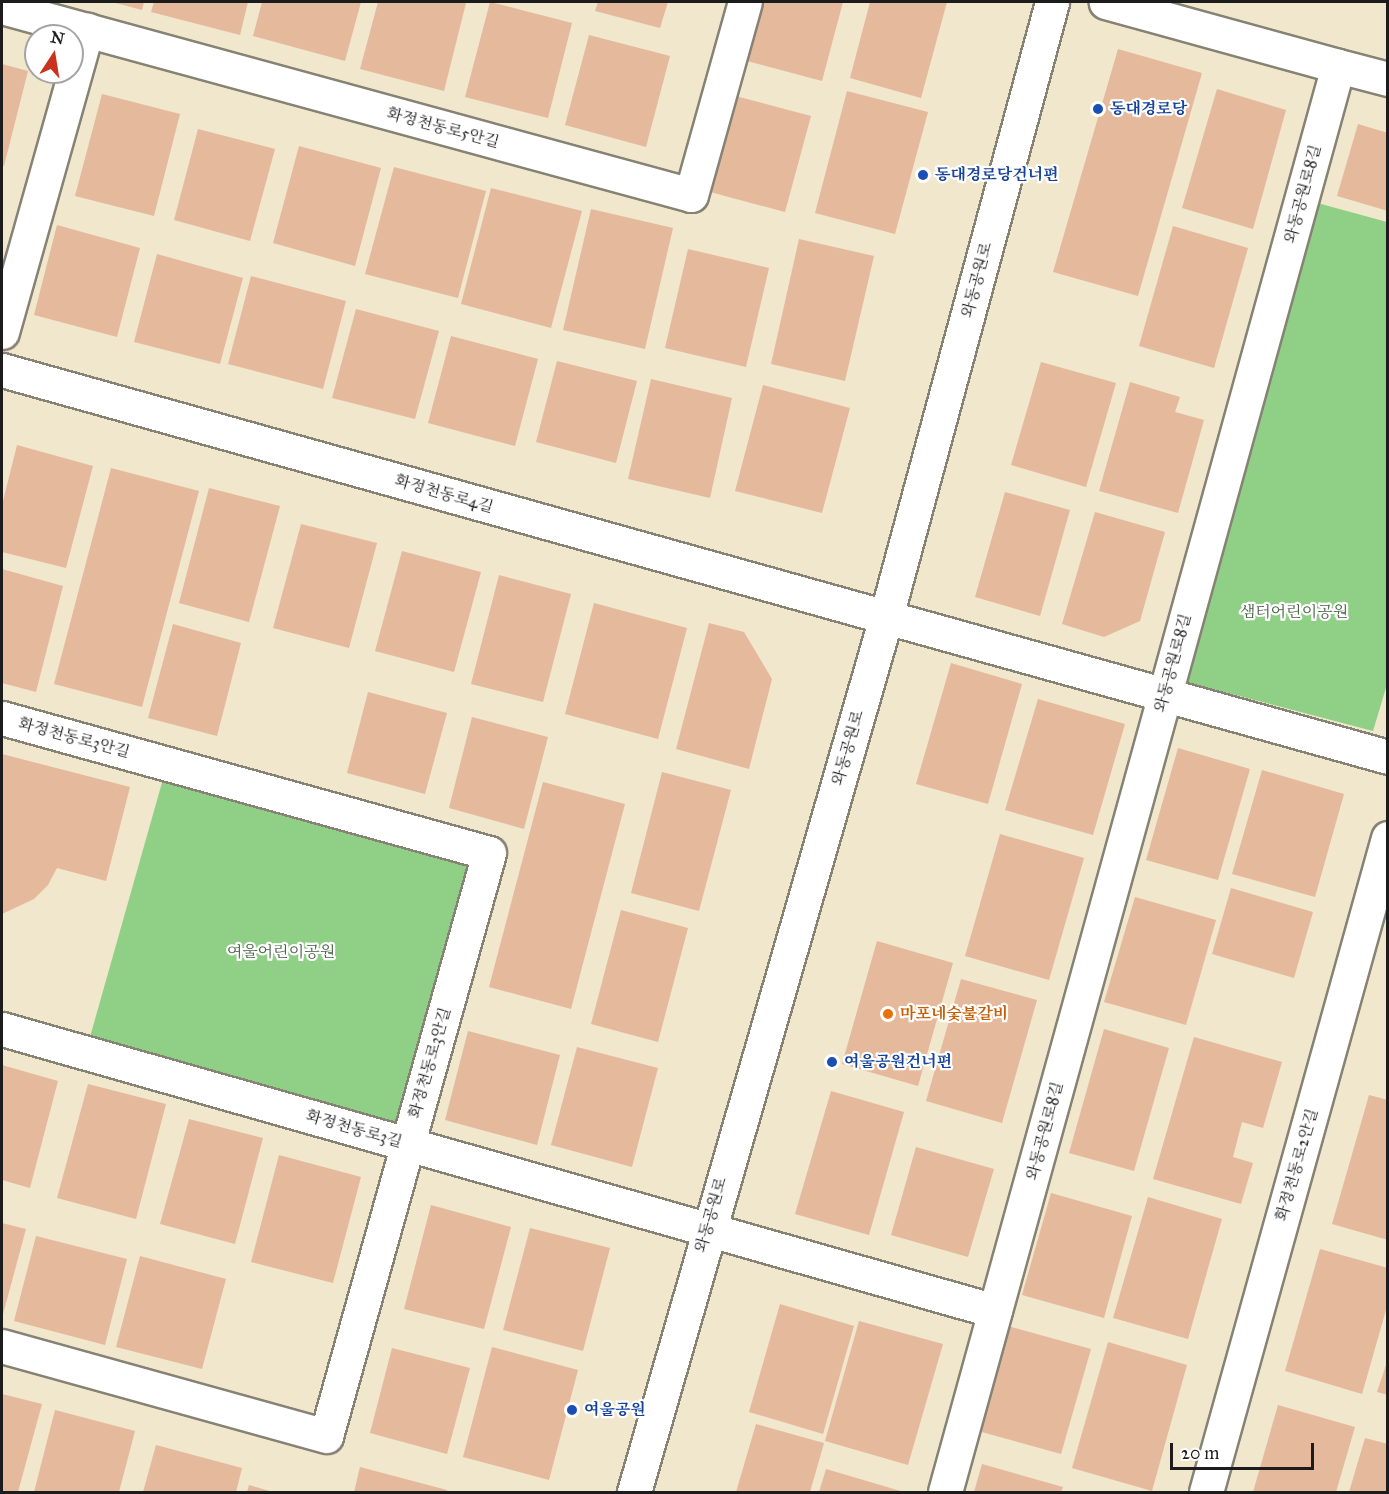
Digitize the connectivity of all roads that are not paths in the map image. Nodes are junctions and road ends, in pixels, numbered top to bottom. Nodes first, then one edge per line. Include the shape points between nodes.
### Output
1 (745, 2) edge
2 (1052, 2) edge
3 (1106, 2) edge
4 (2, 7) edge
5 (87, 30) junction
6 (1338, 66) junction
7 (1388, 79) edge
8 (2, 332) edge
9 (2, 370) edge
10 (886, 617) junction
11 (1165, 695) junction
12 (2, 718) edge
13 (1388, 757) edge
14 (1388, 838) edge
15 (2, 1029) edge
16 (407, 1144) junction
17 (707, 1230) junction
18 (995, 1311) junction
19 (2, 1346) edge
20 (634, 1492) edge
21 (945, 1492) edge
22 (1206, 1492) edge

1 - 5 street, 화정천동로5안길 via 691,195
2 - 10 street, 와동공원로
3 - 6 street
4 - 5 street, 화정천동로5안길
5 - 8 street
6 - 7 street
6 - 11 street, 와동공원로8길
9 - 10 street, 화정천동로4길
10 - 11 street, 화정천동로4길
10 - 17 street, 와동공원로
11 - 13 street, 화정천동로4길
11 - 18 street, 와동공원로8길
12 - 16 street, 화정천동로3안길 via 489,853
14 - 22 street, 화정천동로2안길
15 - 16 street, 화정천동로3길
16 - 17 street, 화정천동로3길
16 - 19 street, 화정천동로3안길 via 326,1436
17 - 18 street, 화정천동로3길
17 - 20 street, 와동공원로
18 - 21 street, 와동공원로8길

